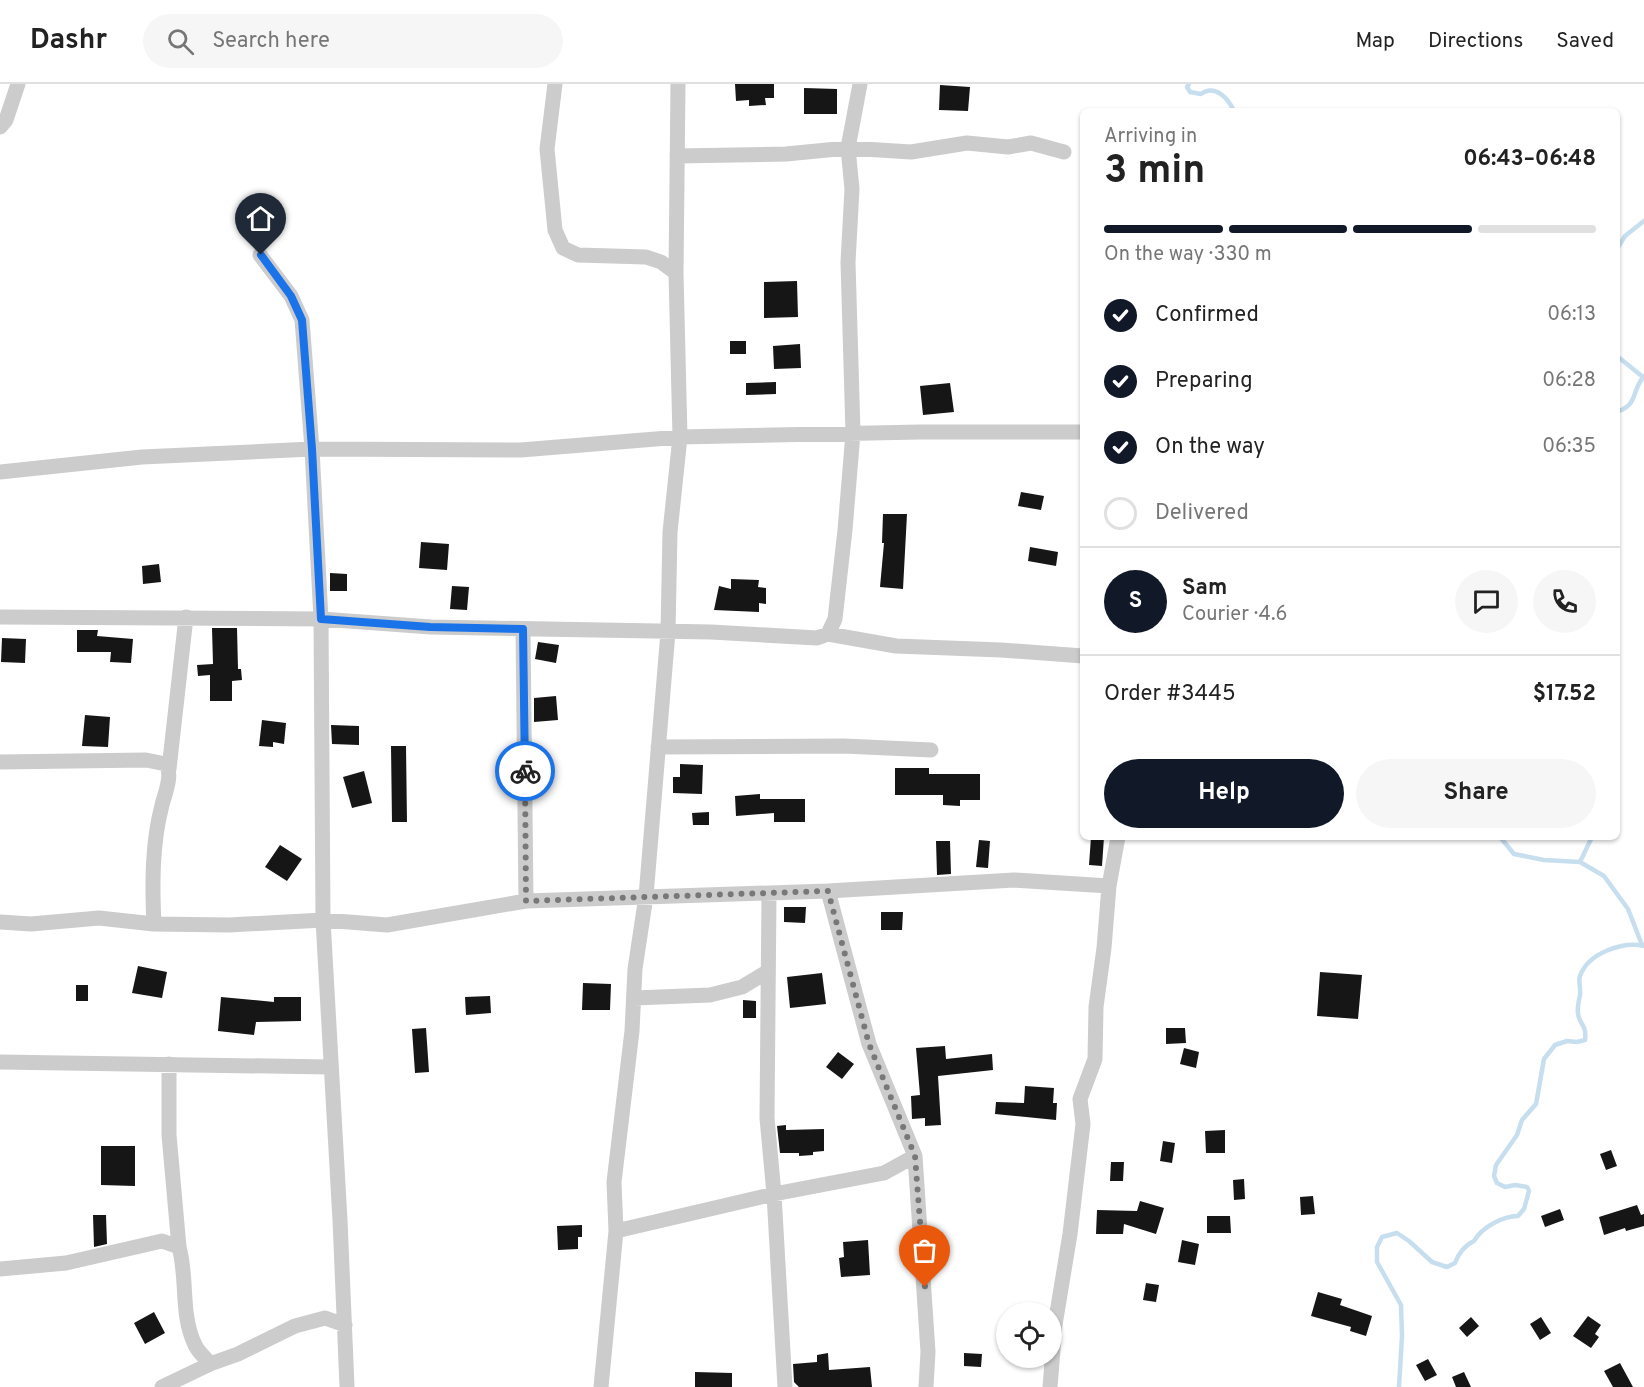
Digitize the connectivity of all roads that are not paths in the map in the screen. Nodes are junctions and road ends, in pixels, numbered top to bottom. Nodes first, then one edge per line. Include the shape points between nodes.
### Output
1 (18, 84) edge
2 (555, 84) edge
3 (678, 84) edge
4 (860, 84) edge
5 (0, 127) edge
6 (848, 148) junction
7 (1064, 152) dead end
8 (677, 156) junction
9 (261, 255) dead end
10 (676, 273) junction
11 (1080, 432) edge
12 (853, 433) junction
13 (680, 437) junction
14 (312, 449) junction
15 (0, 472) edge
16 (0, 617) edge
17 (186, 617) junction
18 (321, 619) junction
19 (523, 629) junction
20 (668, 632) junction
21 (828, 634) junction
22 (1080, 656) edge
23 (658, 747) junction
24 (931, 750) dead end
25 (0, 762) edge
26 (169, 769) junction
27 (1117, 840) edge
28 (1109, 885) junction
29 (828, 891) junction
30 (769, 894) junction
31 (646, 896) junction
32 (526, 901) junction
33 (324, 920) junction
34 (0, 922) edge
35 (154, 924) junction
36 (767, 972) junction
37 (634, 998) junction
38 (0, 1062) edge
39 (170, 1064) junction
40 (330, 1067) junction
41 (915, 1156) junction
42 (774, 1194) junction
43 (615, 1231) junction
44 (179, 1247) junction
45 (0, 1269) edge
46 (345, 1325) junction
47 (210, 1364) junction
48 (162, 1387) edge
49 (347, 1387) edge
50 (601, 1387) edge
51 (785, 1387) edge
52 (926, 1387) edge
53 (1050, 1387) edge

1 - 5 street
2 - 10 street via 548,149 555,230 563,248 578,255 646,257
3 - 8 street
4 - 6 street
6 - 7 street via 911,152 967,143 1008,147 1030,143
6 - 8 street via 786,154
6 - 12 street via 852,189 848,262
8 - 10 street
9 - 14 street via 291,296 302,320
10 - 13 street
11 - 12 street
12 - 13 street
12 - 21 street via 835,619
13 - 14 street via 522,450
13 - 20 street via 670,532
14 - 15 street via 142,457
14 - 18 street
16 - 17 street
17 - 18 street
17 - 26 street
18 - 19 street
18 - 33 street
19 - 20 street
19 - 32 street
20 - 21 street via 817,638
20 - 23 street
21 - 22 street via 896,646
23 - 24 street via 844,746
23 - 31 street
25 - 26 street via 146,760 166,764
26 - 35 street via 157,826 152,889
27 - 28 street
28 - 29 street via 1014,880
28 - 53 street via 1096,1007 1095,1059 1080,1099 1083,1124 1054,1325
29 - 30 street
29 - 41 street via 869,1044
30 - 31 street
30 - 36 street
31 - 32 street
31 - 37 street
32 - 33 street via 387,924
33 - 35 street
33 - 40 street
34 - 35 street via 31,924 99,918
36 - 37 street via 742,987 710,994
36 - 42 street via 767,1118
37 - 43 street via 614,1182
38 - 39 street
39 - 40 street
39 - 44 street via 169,1135
40 - 46 street
41 - 42 street via 884,1173
41 - 52 street via 928,1352
42 - 43 street
42 - 51 street
43 - 50 street
44 - 45 street via 162,1241 66,1263
44 - 47 street via 184,1263 186,1315 195,1347
46 - 47 street via 325,1318 295,1326
46 - 49 street
47 - 48 street

